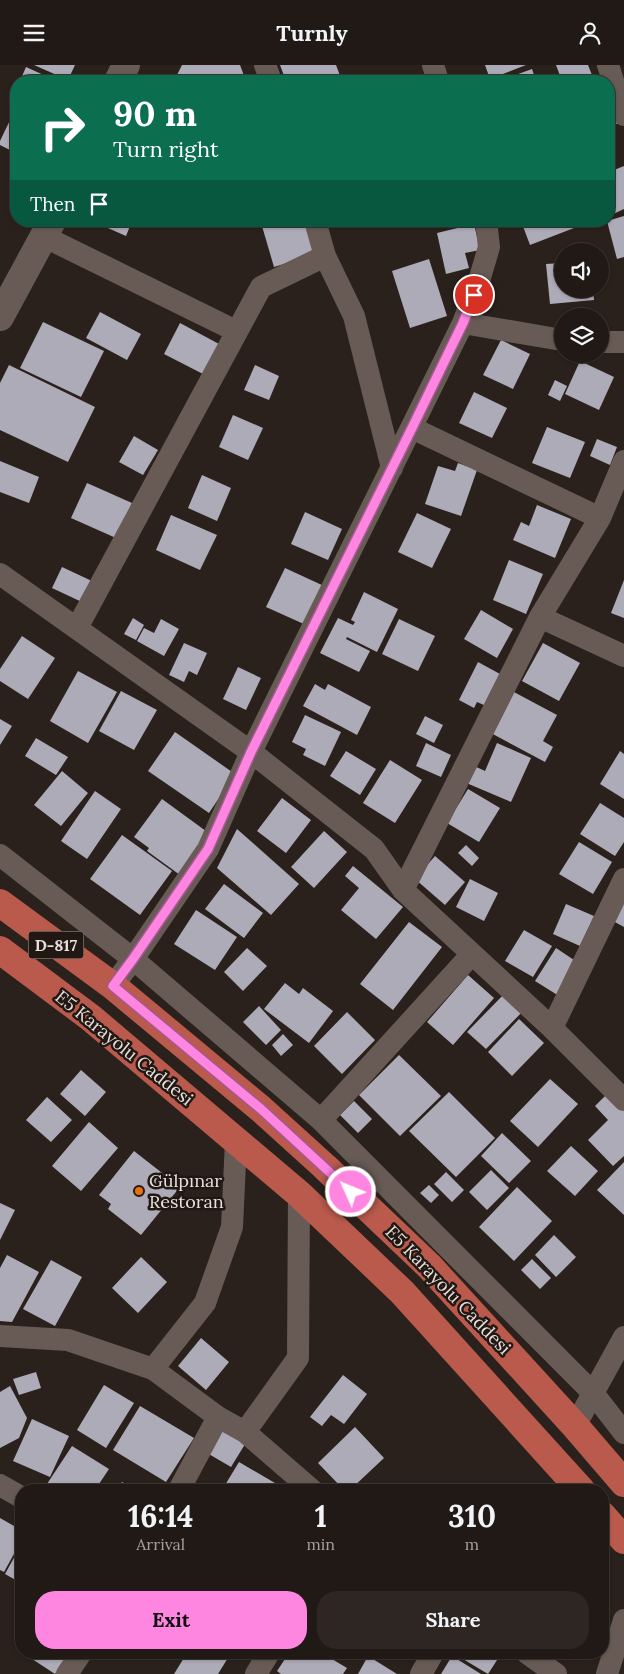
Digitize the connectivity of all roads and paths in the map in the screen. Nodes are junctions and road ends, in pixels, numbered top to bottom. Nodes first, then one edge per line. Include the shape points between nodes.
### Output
1 (615, 87) edge
2 (624, 115) edge
3 (317, 227) edge
4 (487, 227) edge
5 (49, 229) edge
6 (325, 257) junction
7 (0, 317) edge
8 (463, 323) junction
9 (236, 331) junction
10 (554, 339) edge
11 (609, 342) edge
12 (624, 342) edge
13 (412, 428) junction
14 (624, 461) edge
15 (392, 468) junction
16 (600, 517) junction
17 (0, 574) edge
18 (540, 617) junction
19 (77, 628) junction
20 (624, 655) edge
21 (251, 752) junction
22 (0, 855) edge
23 (624, 879) edge
24 (403, 890) junction
25 (0, 903) edge
26 (0, 911) edge
27 (33, 927) junction
28 (0, 950) edge
29 (472, 954) junction
30 (133, 959) junction
31 (113, 986) junction
32 (552, 1028) junction
33 (624, 1100) edge
34 (321, 1120) junction
35 (236, 1141) junction
36 (299, 1194) junction
37 (0, 1336) edge
38 (624, 1337) edge
39 (153, 1369) junction
40 (593, 1393) junction
41 (218, 1417) junction
42 (575, 1426) junction
43 (245, 1432) junction
44 (624, 1433) edge
45 (624, 1483) edge
46 (182, 1484) edge
47 (305, 1484) edge
48 (576, 1484) edge
49 (0, 1485) edge
50 (15, 1494) edge
51 (609, 1523) edge
52 (624, 1540) edge
53 (624, 1620) edge
54 (77, 1659) edge
55 (266, 1659) edge
56 (430, 1659) edge
57 (535, 1659) edge
58 (67, 1674) edge
59 (256, 1674) edge
60 (421, 1674) edge
61 (556, 1674) edge
62 (607, 1674) edge

1 - 2 street
3 - 6 street
4 - 8 street via 489,247
5 - 7 street
5 - 9 street
6 - 9 street via 261,287
6 - 15 street via 354,316
8 - 10 street
8 - 13 street
9 - 19 street
11 - 12 street
13 - 15 street
13 - 16 street
14 - 16 street
15 - 21 street
16 - 18 street
17 - 19 street
18 - 20 street
18 - 24 street
19 - 21 street
21 - 24 street via 374,849
21 - 30 street via 208,849
22 - 30 street
23 - 32 street
24 - 29 street
25 - 27 highway, E5 Karayolu Caddesi / D-817
26 - 27 highway
27 - 31 highway, E5 Karayolu Caddesi / D-817
28 - 35 highway, E5 Karayolu Caddesi / D-817 via 91,1018
29 - 32 street
29 - 34 street
30 - 31 street
30 - 34 street
31 - 42 highway, E5 Karayolu Caddesi / D-817 via 261,1109 430,1267
32 - 33 street
34 - 40 street
35 - 36 highway, E5 Karayolu Caddesi / D-817
35 - 39 street via 232,1227 204,1303
36 - 43 street via 298,1358
36 - 48 highway, E5 Karayolu Caddesi / D-817 via 402,1292
37 - 39 street via 68,1340
38 - 40 street
39 - 41 street
40 - 42 street
40 - 44 street
41 - 43 street
41 - 46 street
42 - 45 highway, E5 Karayolu Caddesi / D-817
43 - 47 street
49 - 50 street
51 - 52 highway
53 - 62 street
54 - 58 street
55 - 59 street
56 - 60 street
57 - 61 street

